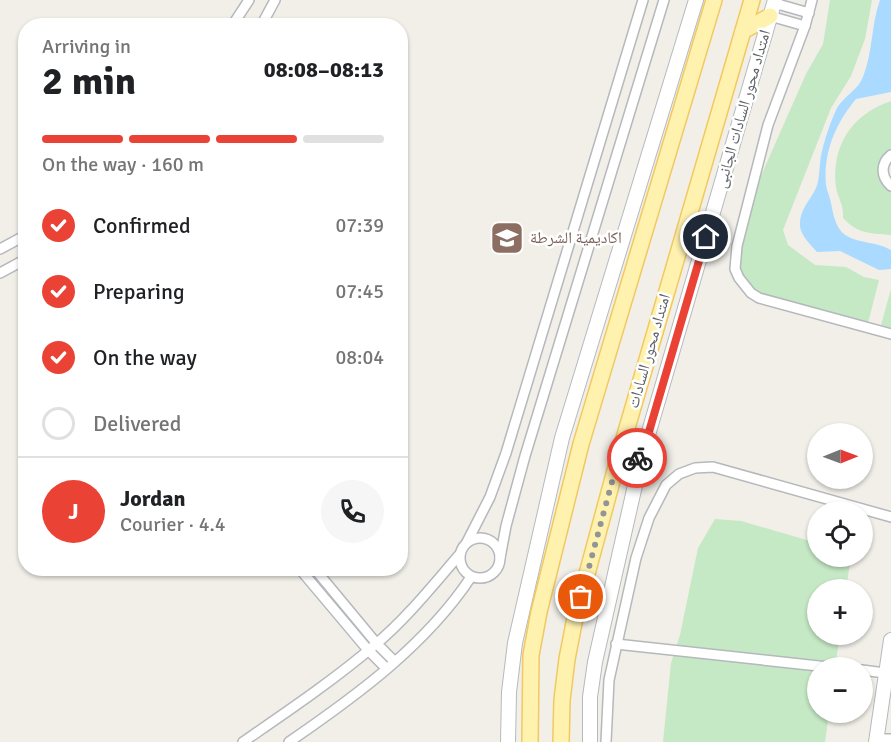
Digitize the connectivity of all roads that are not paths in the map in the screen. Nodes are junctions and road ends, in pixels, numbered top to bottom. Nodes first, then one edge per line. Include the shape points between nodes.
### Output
1 (249, 0) edge
2 (275, 0) edge
3 (643, 0) edge
4 (664, 0) edge
5 (696, 0) edge
6 (714, 0) edge
7 (752, 0) edge
8 (812, 0) edge
9 (773, 6) edge
10 (809, 13) junction
11 (237, 18) edge
12 (265, 18) edge
13 (805, 26) junction
14 (743, 31) junction
15 (891, 155) edge
16 (891, 186) edge
17 (18, 242) edge
18 (0, 249) edge
19 (18, 263) edge
20 (0, 273) edge
21 (891, 333) edge
22 (620, 452) junction
23 (641, 459) junction
24 (891, 517) edge
25 (467, 542) junction
26 (460, 554) junction
27 (500, 558) junction
28 (306, 576) edge
29 (321, 576) edge
30 (471, 577) junction
31 (891, 640) edge
32 (377, 644) junction
33 (616, 644) junction
34 (368, 650) junction
35 (394, 661) junction
36 (807, 665) edge
37 (386, 668) junction
38 (873, 671) edge
39 (885, 673) junction
40 (885, 723) edge
41 (891, 739) edge
42 (876, 740) edge
43 (243, 742) edge
44 (290, 742) edge
45 (508, 742) edge
46 (530, 742) edge
47 (561, 742) edge
48 (590, 742) edge
49 (606, 742) edge

1 - 11 street
2 - 12 street
3 - 25 street via 506,453 490,497
4 - 27 street via 525,456
5 - 45 street via 562,438 515,644
6 - 46 main road via 581,444 539,612 531,655
7 - 14 main road, امتداد محور السادات
8 - 10 street
9 - 10 street
9 - 13 street
9 - 14 main road
9 - 23 street, امتداد محور السادات الجانبى
10 - 13 street
13 - 21 street via 768,124 739,234 735,269 744,286 759,298
14 - 22 main road, امتداد محور السادات
15 - 16 street via 882,172
17 - 18 street
19 - 20 street
22 - 23 main road
22 - 47 main road, امتداد محور السادات via 571,638 562,700
23 - 48 street, امتداد محور السادات الجانبى via 595,662
24 - 33 street via 713,467 679,474 666,485 649,518
25 - 26 street
25 - 27 street via 479,538 491,541
26 - 30 street via 461,567
26 - 32 street
27 - 30 street via 491,576
28 - 34 street
29 - 32 street
30 - 35 street via 447,610
31 - 39 street
32 - 34 street
32 - 35 street
33 - 36 street
33 - 49 street via 609,680
34 - 37 street
34 - 43 street
35 - 37 street
37 - 44 street
38 - 39 street
39 - 40 street
40 - 42 street
41 - 42 street

